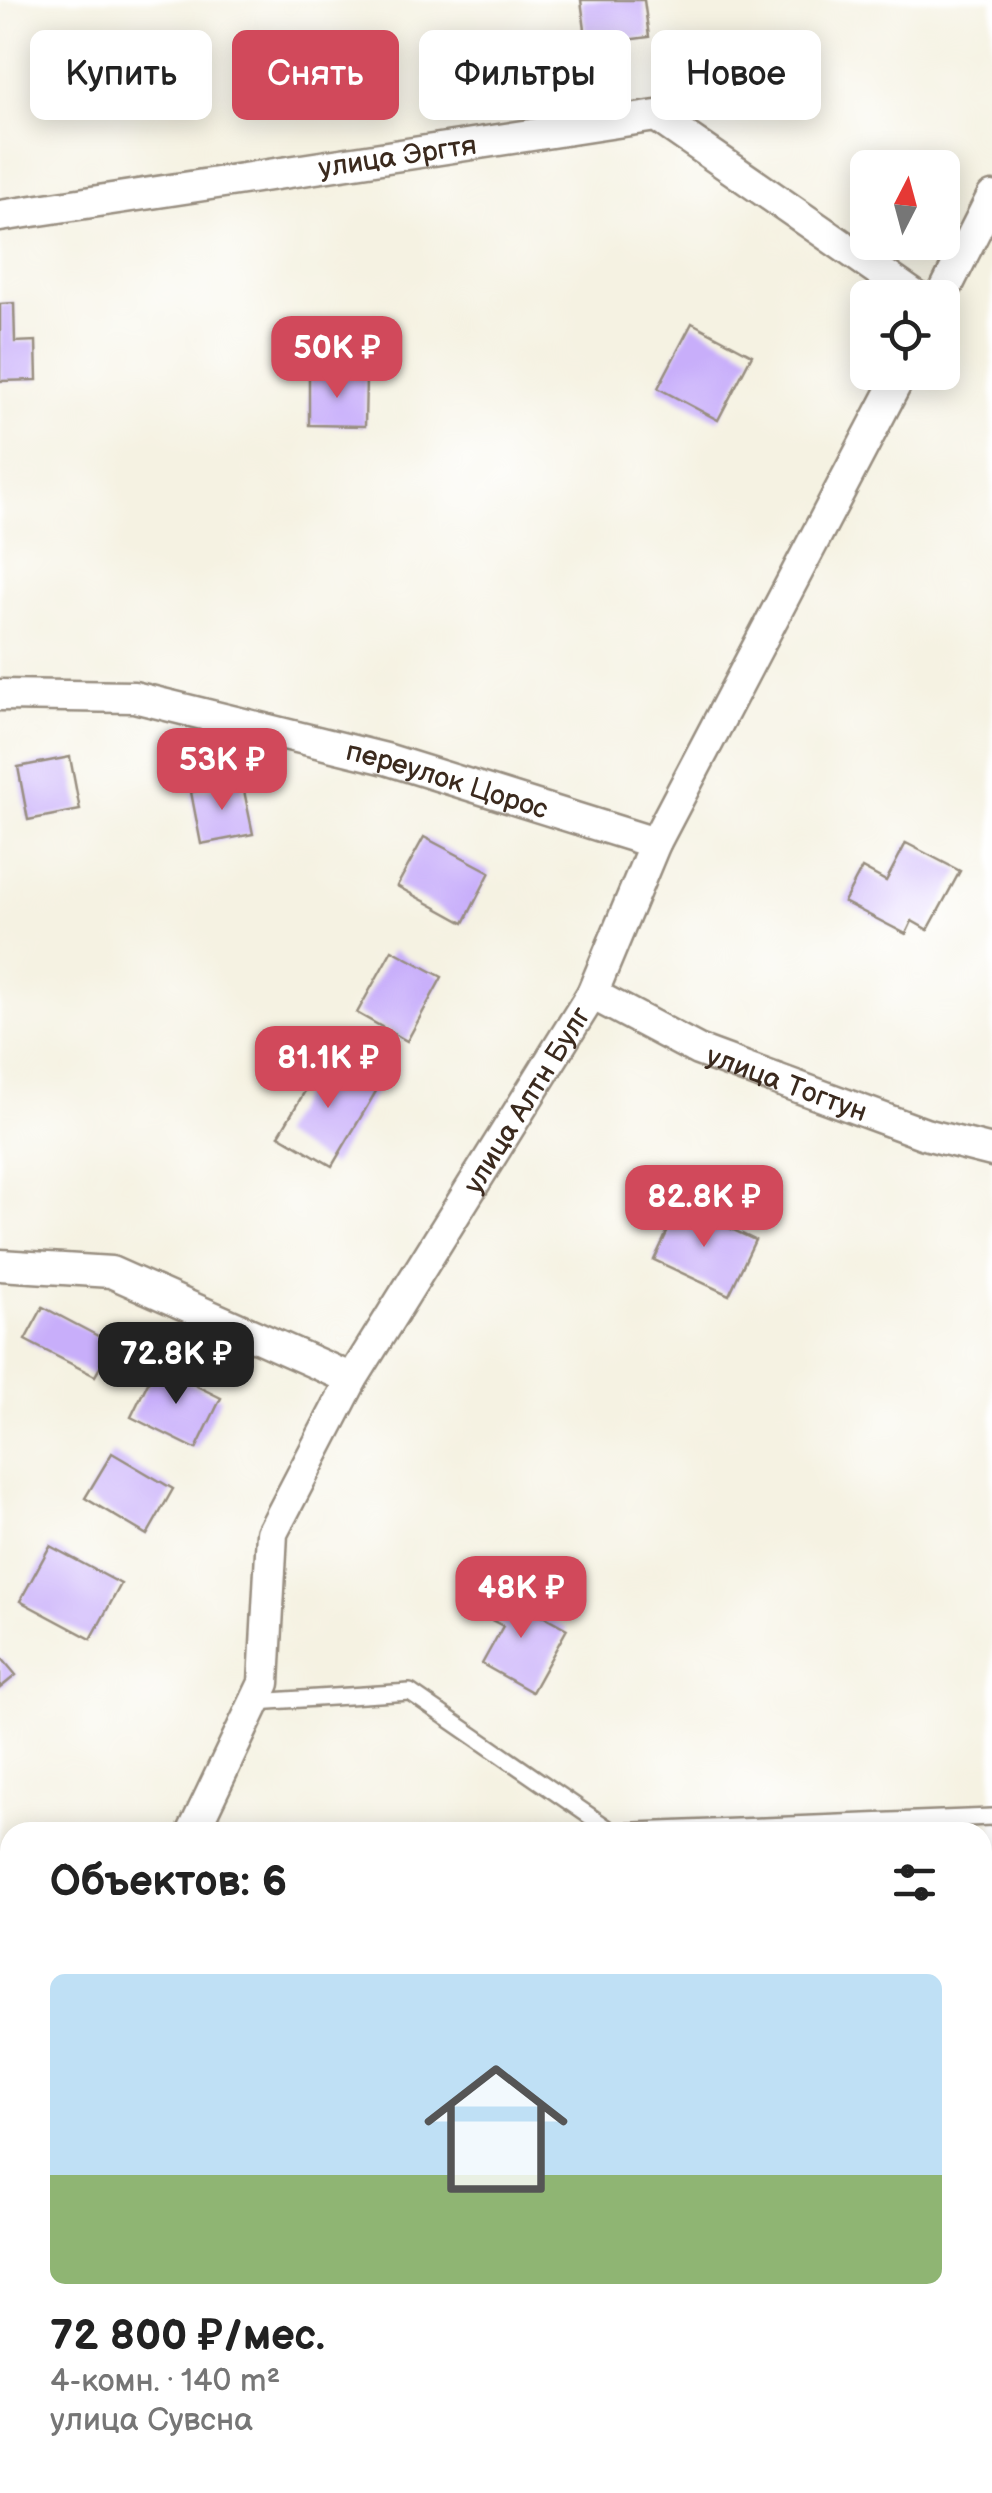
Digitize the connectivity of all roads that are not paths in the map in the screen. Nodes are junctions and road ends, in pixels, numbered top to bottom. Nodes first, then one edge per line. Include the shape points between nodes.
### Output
1 (992, 197) edge
2 (0, 216) edge
3 (892, 280) edge
4 (951, 280) edge
5 (893, 390) edge
6 (0, 695) edge
7 (656, 844) junction
8 (592, 994) junction
9 (992, 1151) edge
10 (0, 1265) edge
11 (352, 1379) junction
12 (255, 1702) junction
13 (992, 1817) edge
14 (198, 1822) edge
15 (598, 1822) edge
16 (865, 1822) edge

1 - 4 street
2 - 3 street, улица Эргтя via 656,116
5 - 7 street, улица Алтн Булг
6 - 7 street, переулок Цорос via 134,696 386,759
7 - 8 street, улица Алтн Булг
8 - 9 street, улица Тогтун via 698,1050 925,1134
8 - 11 street, улица Алтн Булг
10 - 11 street via 111,1272
11 - 12 street, улица Алтн Булг via 272,1533 264,1683
12 - 14 street, улица Алтн Булг
12 - 15 lane via 410,1692
13 - 16 lane

